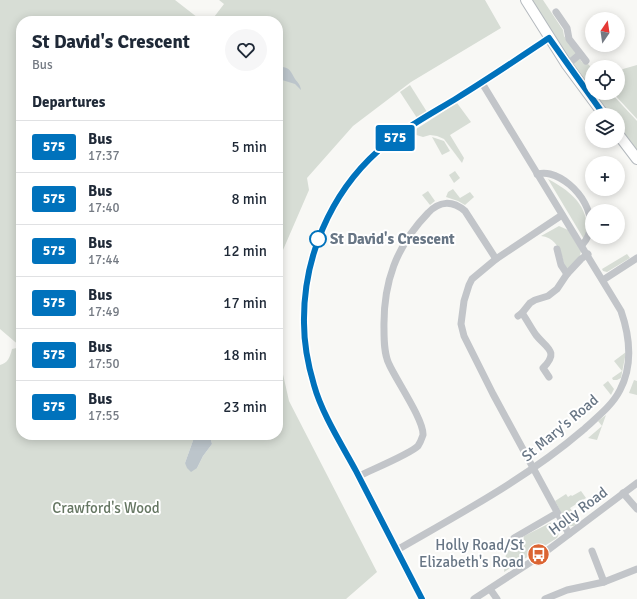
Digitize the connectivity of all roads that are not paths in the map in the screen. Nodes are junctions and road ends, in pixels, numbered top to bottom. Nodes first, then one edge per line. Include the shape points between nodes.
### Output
1 (526, 0) edge
2 (556, 12) dead end
3 (549, 38) junction
4 (580, 54) junction
5 (585, 60) edge
6 (567, 64) junction
7 (482, 83) junction
8 (599, 108) edge
9 (625, 143) edge
10 (637, 159) edge
11 (537, 174) junction
12 (562, 215) junction
13 (582, 245) junction
14 (557, 249) dead end
15 (588, 254) junction
16 (637, 258) edge
17 (496, 259) junction
18 (567, 274) junction
19 (603, 280) junction
20 (549, 377) dead end
21 (533, 469) junction
22 (359, 476) junction
23 (637, 483) edge
24 (623, 493) junction
25 (637, 509) edge
26 (557, 514) junction
27 (569, 534) junction
28 (514, 538) dead end
29 (397, 550) junction
30 (592, 551) dead end
31 (637, 569) edge
32 (604, 582) junction
33 (490, 589) junction
34 (422, 599) edge
35 (474, 599) edge
36 (497, 599) edge
37 (545, 599) edge

1 - 3 main road
2 - 4 street via 567,28 569,39
3 - 6 main road
3 - 7 street
4 - 5 street
4 - 6 street
6 - 8 main road
7 - 11 street, St Mary's Road
7 - 22 street via 415,124 377,152 345,188 318,239 304,305 305,343 319,401
9 - 10 main road
11 - 12 street, St Mary's Road
11 - 13 street via 546,173 559,178 581,196 591,227 590,235
12 - 13 street, St Mary's Road
12 - 17 street
13 - 15 street, St Mary's Road
14 - 18 street via 561,265
15 - 18 street
15 - 19 street, St Mary's Road
16 - 19 street
17 - 21 street via 472,279 462,310 461,324 464,336
17 - 22 street via 465,211 448,202 429,212 404,243 393,264 387,287 383,312 386,353 388,364 421,422 423,436 417,447
18 - 20 street via 548,296 534,300 520,315 551,351 550,359 544,368
19 - 21 street, St Mary's Road via 621,311 629,337 629,355 623,383 616,397 597,418
21 - 26 street
21 - 29 street, St Mary's Road
22 - 29 street
23 - 24 street, Holly Road
24 - 25 street
24 - 27 street, Holly Road
26 - 27 street
26 - 28 street
27 - 33 street, Holly Road
29 - 34 street
30 - 32 street
31 - 32 street
32 - 37 street via 567,590
33 - 35 street, Holly Road
33 - 36 street

